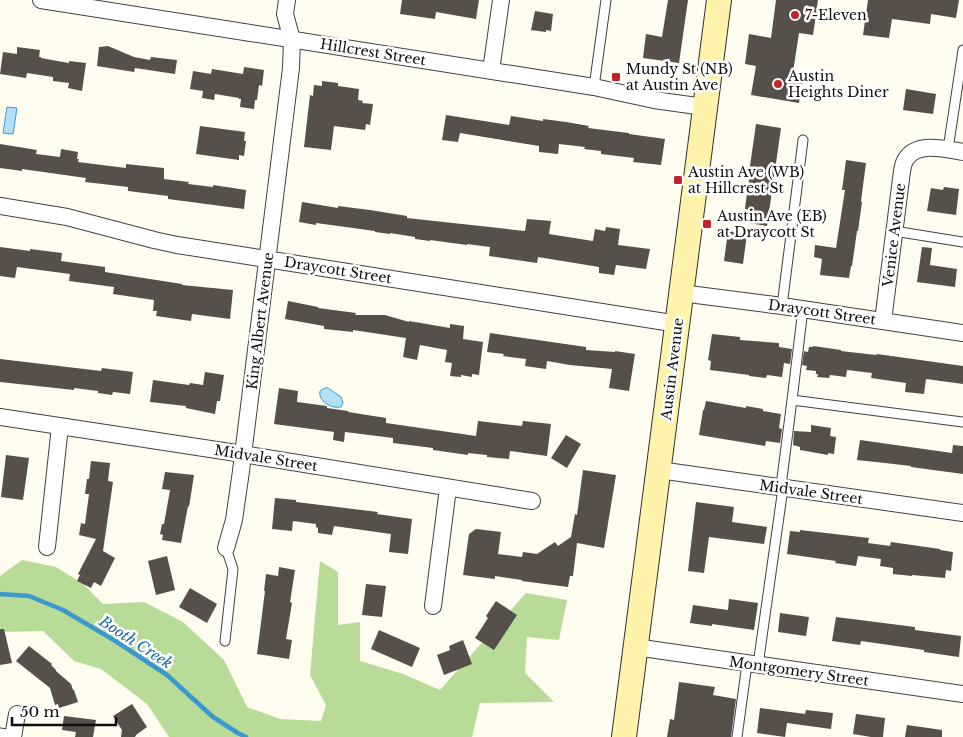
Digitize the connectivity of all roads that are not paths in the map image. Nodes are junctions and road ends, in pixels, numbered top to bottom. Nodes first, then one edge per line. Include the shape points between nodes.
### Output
1 (41, 0) edge
2 (287, 0) edge
3 (501, 0) edge
4 (606, 0) edge
5 (719, 0) edge
6 (292, 40) junction
7 (963, 50) edge
8 (491, 71) junction
9 (594, 87) junction
10 (704, 107) junction
11 (802, 140) dead end
12 (956, 151) edge
13 (0, 206) edge
14 (894, 231) junction
15 (963, 242) edge
16 (268, 259) junction
17 (681, 293) junction
18 (782, 306) junction
19 (803, 309) junction
20 (883, 321) junction
21 (678, 324) junction
22 (963, 333) edge
23 (792, 400) junction
24 (0, 417) edge
25 (963, 422) edge
26 (60, 426) junction
27 (243, 454) junction
28 (659, 470) junction
29 (448, 488) junction
30 (783, 488) junction
31 (532, 501) dead end
32 (963, 513) edge
33 (47, 547) dead end
34 (226, 548) joint
35 (433, 606) dead end
36 (226, 641) dead end
37 (635, 647) junction
38 (752, 664) junction
39 (963, 694) edge
40 (17, 714) dead end
41 (9, 735) edge
42 (624, 737) edge
43 (737, 737) edge

1 - 6 street, Hillcrest Street
2 - 6 street, King Albert Avenue via 285,14
3 - 8 street
4 - 9 lane
5 - 10 main road, Austin Avenue
6 - 8 street, Hillcrest Street
6 - 16 street, King Albert Avenue
7 - 12 lane
8 - 9 street, Hillcrest Street
9 - 10 street, Hillcrest Street
10 - 17 main road, Austin Avenue
11 - 18 lane
12 - 14 street, Venice Avenue via 922,148 906,158
13 - 16 street, Draycott Street via 76,219 177,245
14 - 15 lane
14 - 20 street, Venice Avenue
16 - 21 street, Draycott Street
16 - 27 street, King Albert Avenue
17 - 18 street, Draycott Street
17 - 21 main road, Austin Avenue
18 - 19 street, Draycott Street
19 - 20 street, Draycott Street
19 - 23 lane
20 - 22 street, Draycott Street
21 - 28 main road, Austin Avenue
23 - 25 lane
23 - 30 lane
24 - 26 street, Midvale Street
26 - 27 street, Midvale Street
26 - 33 street
27 - 29 street, Midvale Street
27 - 34 street, King Albert Avenue via 234,520
28 - 30 street, Midvale Street
28 - 37 main road, Austin Avenue
29 - 31 street, Midvale Street
29 - 35 street
30 - 32 street, Midvale Street
30 - 38 lane
34 - 36 lane, King Albert Avenue via 233,569
37 - 38 street, Montgomery Street
37 - 42 main road, Austin Avenue
38 - 39 street, Montgomery Street
38 - 43 lane
40 - 41 street

